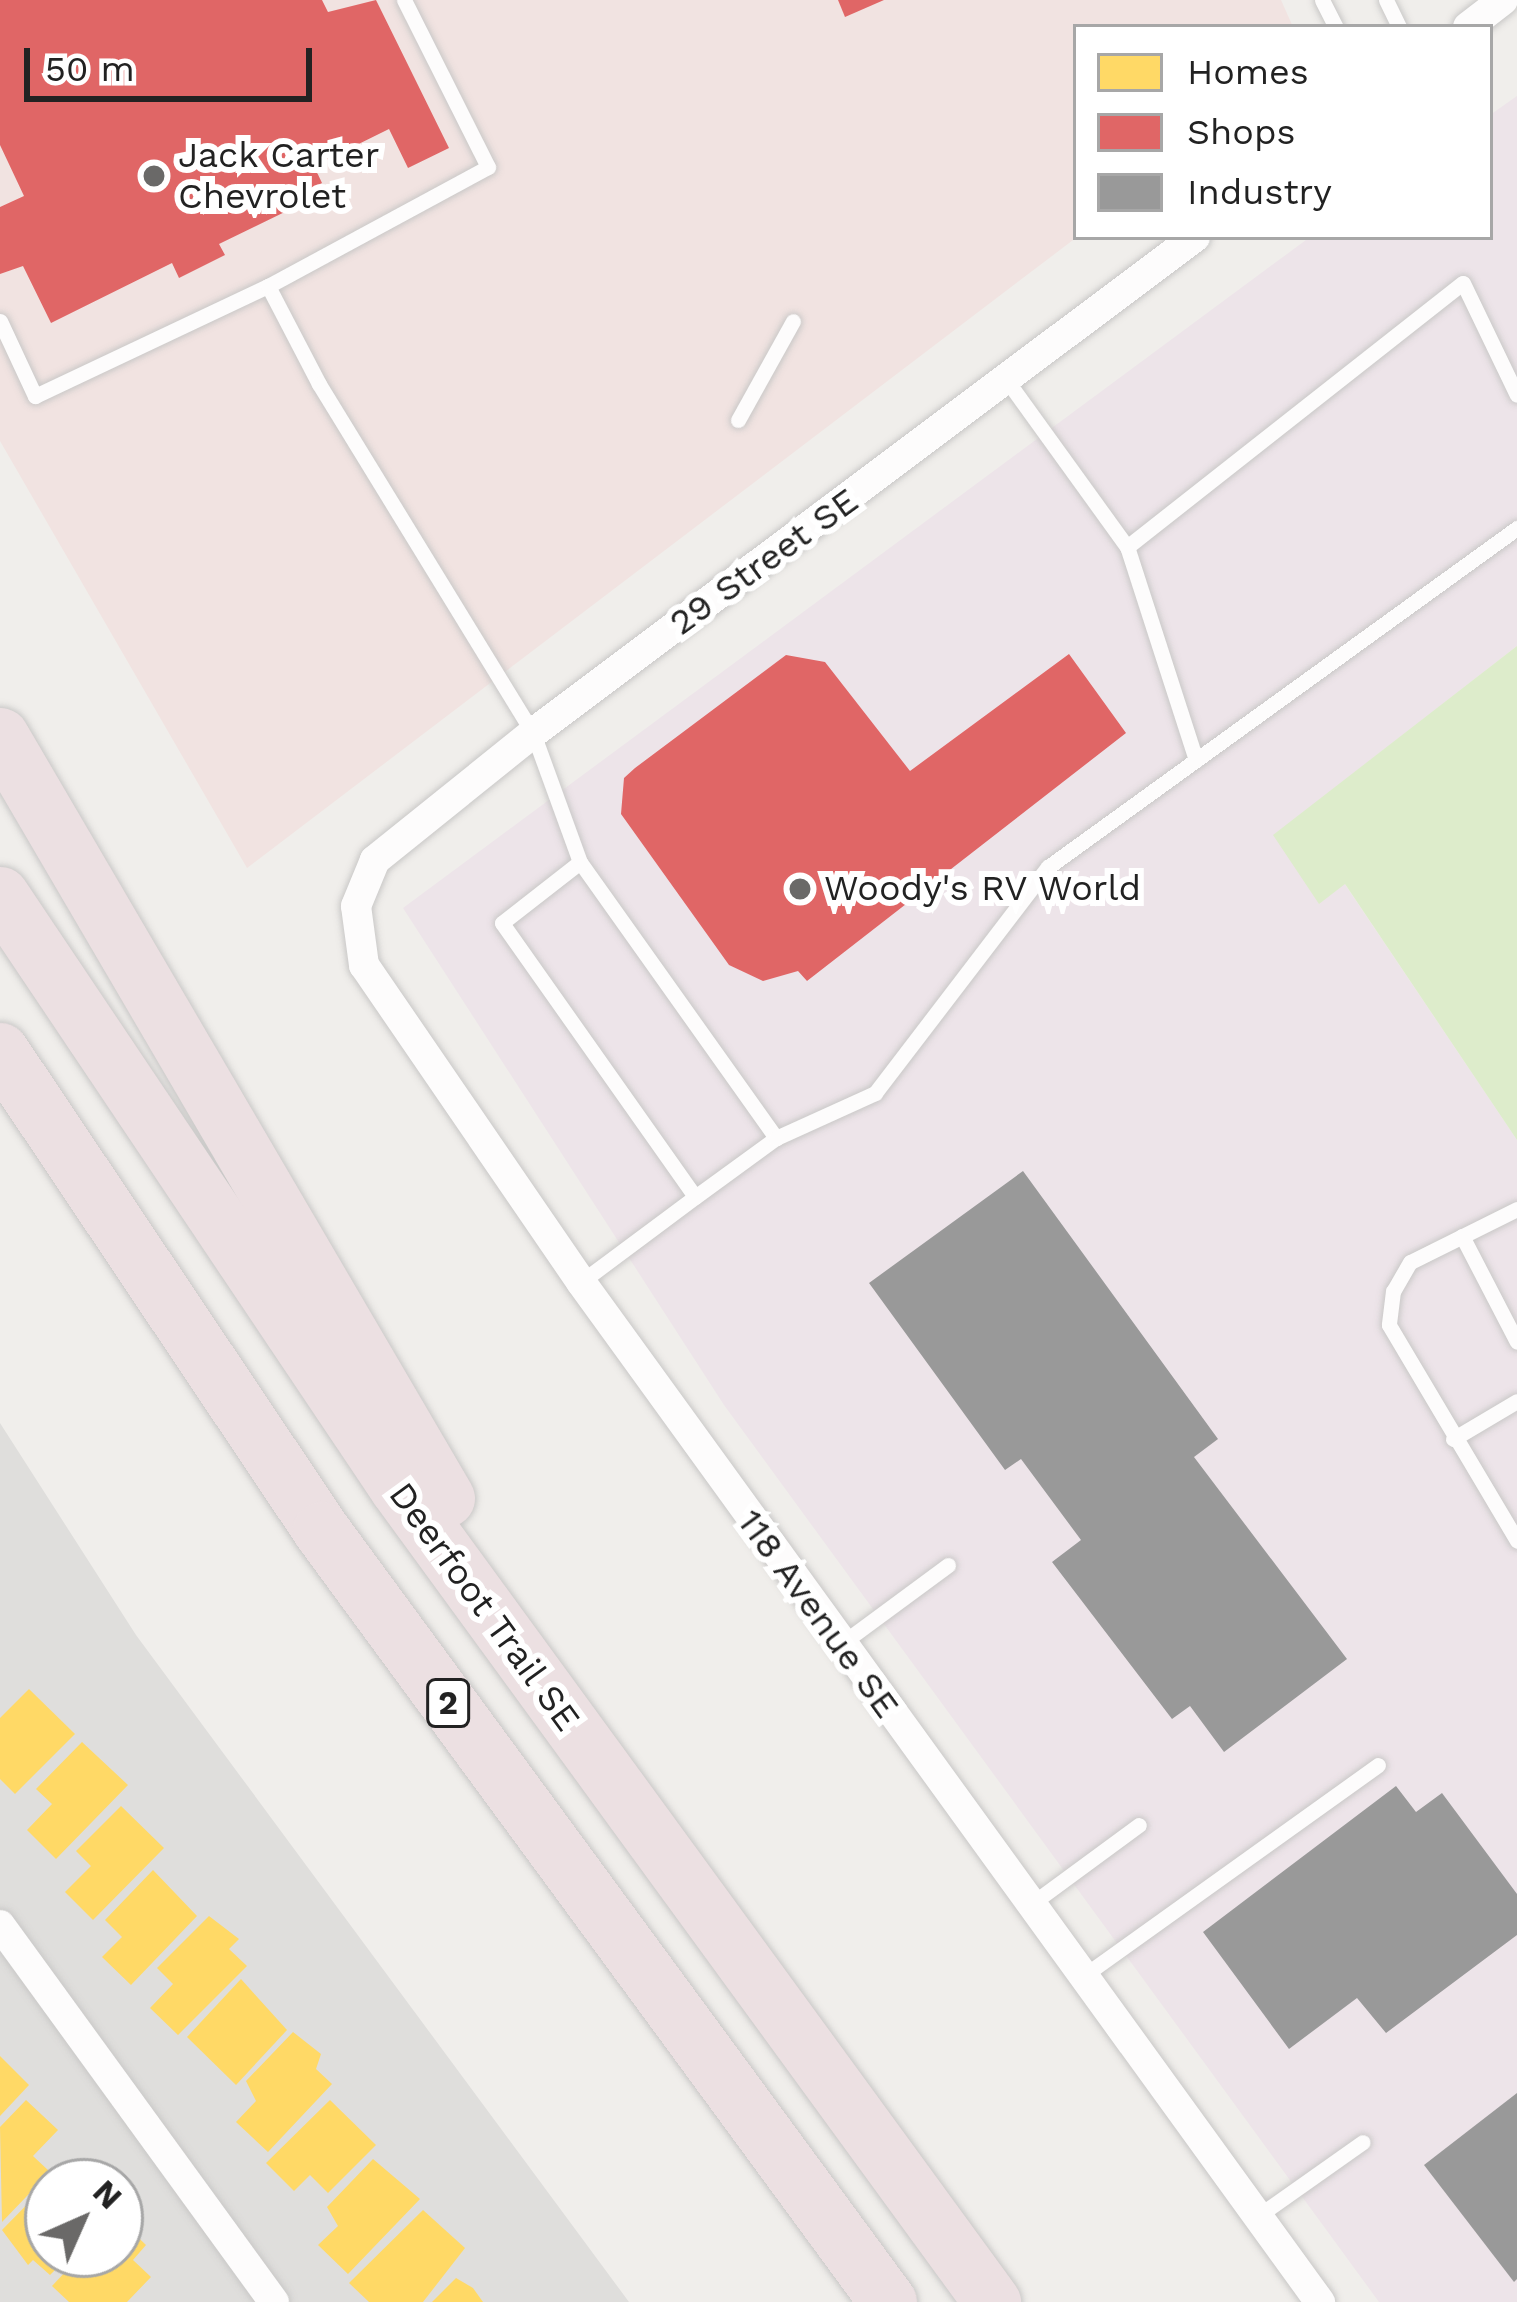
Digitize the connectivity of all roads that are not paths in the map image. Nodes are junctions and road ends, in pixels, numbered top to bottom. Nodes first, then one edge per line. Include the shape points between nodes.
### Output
1 (404, 0) edge
2 (1502, 0) edge
3 (1472, 24) edge
4 (1191, 240) edge
5 (268, 286) junction
6 (0, 321) edge
7 (793, 321) dead end
8 (1008, 382) junction
9 (1517, 395) edge
10 (738, 420) dead end
11 (1517, 528) edge
12 (1127, 547) junction
13 (532, 733) junction
14 (0, 736) edge
15 (1196, 760) junction
16 (580, 862) junction
17 (0, 895) edge
18 (356, 906) joint
19 (9, 1069) edge
20 (776, 1138) junction
21 (694, 1197) junction
22 (1517, 1209) edge
23 (1462, 1236) junction
24 (580, 1282) junction
25 (1517, 1342) edge
26 (1517, 1401) edge
27 (1453, 1439) junction
28 (1517, 1541) edge
29 (949, 1565) dead end
30 (839, 1646) junction
31 (1378, 1765) dead end
32 (634, 1816) junction
33 (1139, 1825) dead end
34 (1030, 1905) junction
35 (0, 1925) edge
36 (1082, 1977) junction
37 (1363, 2142) dead end
38 (1258, 2216) junction
39 (274, 2302) edge
40 (888, 2302) edge
41 (992, 2302) edge
42 (1320, 2302) edge

1 - 5 lane via 488,167
2 - 3 street
4 - 8 street, 29 Street SE
5 - 6 lane via 35,396
5 - 13 lane
7 - 10 lane
8 - 12 lane
8 - 13 street, 29 Street SE
9 - 12 lane via 1463,283
11 - 15 lane
12 - 15 lane
13 - 16 lane
13 - 18 street, 29 Street SE via 375,860
14 - 32 highway
15 - 20 lane via 1048,867 875,1093
16 - 20 lane
16 - 21 lane via 502,923
17 - 32 highway, Deerfoot Trail SE / 2 via 398,1489
18 - 24 street, 118 Avenue SE via 364,965
19 - 40 highway, 2 via 321,1530
20 - 21 lane
21 - 24 lane
22 - 23 lane
23 - 25 lane
23 - 27 lane via 1410,1262 1393,1291 1389,1325
24 - 30 street, 118 Avenue SE
26 - 27 lane
27 - 28 lane
29 - 30 lane
30 - 34 street, 118 Avenue SE
31 - 36 lane
32 - 41 highway, Deerfoot Trail SE / 2
33 - 34 lane
34 - 36 street, 118 Avenue SE
35 - 39 street
36 - 38 street, 118 Avenue SE
37 - 38 lane
38 - 42 street, 118 Avenue SE

